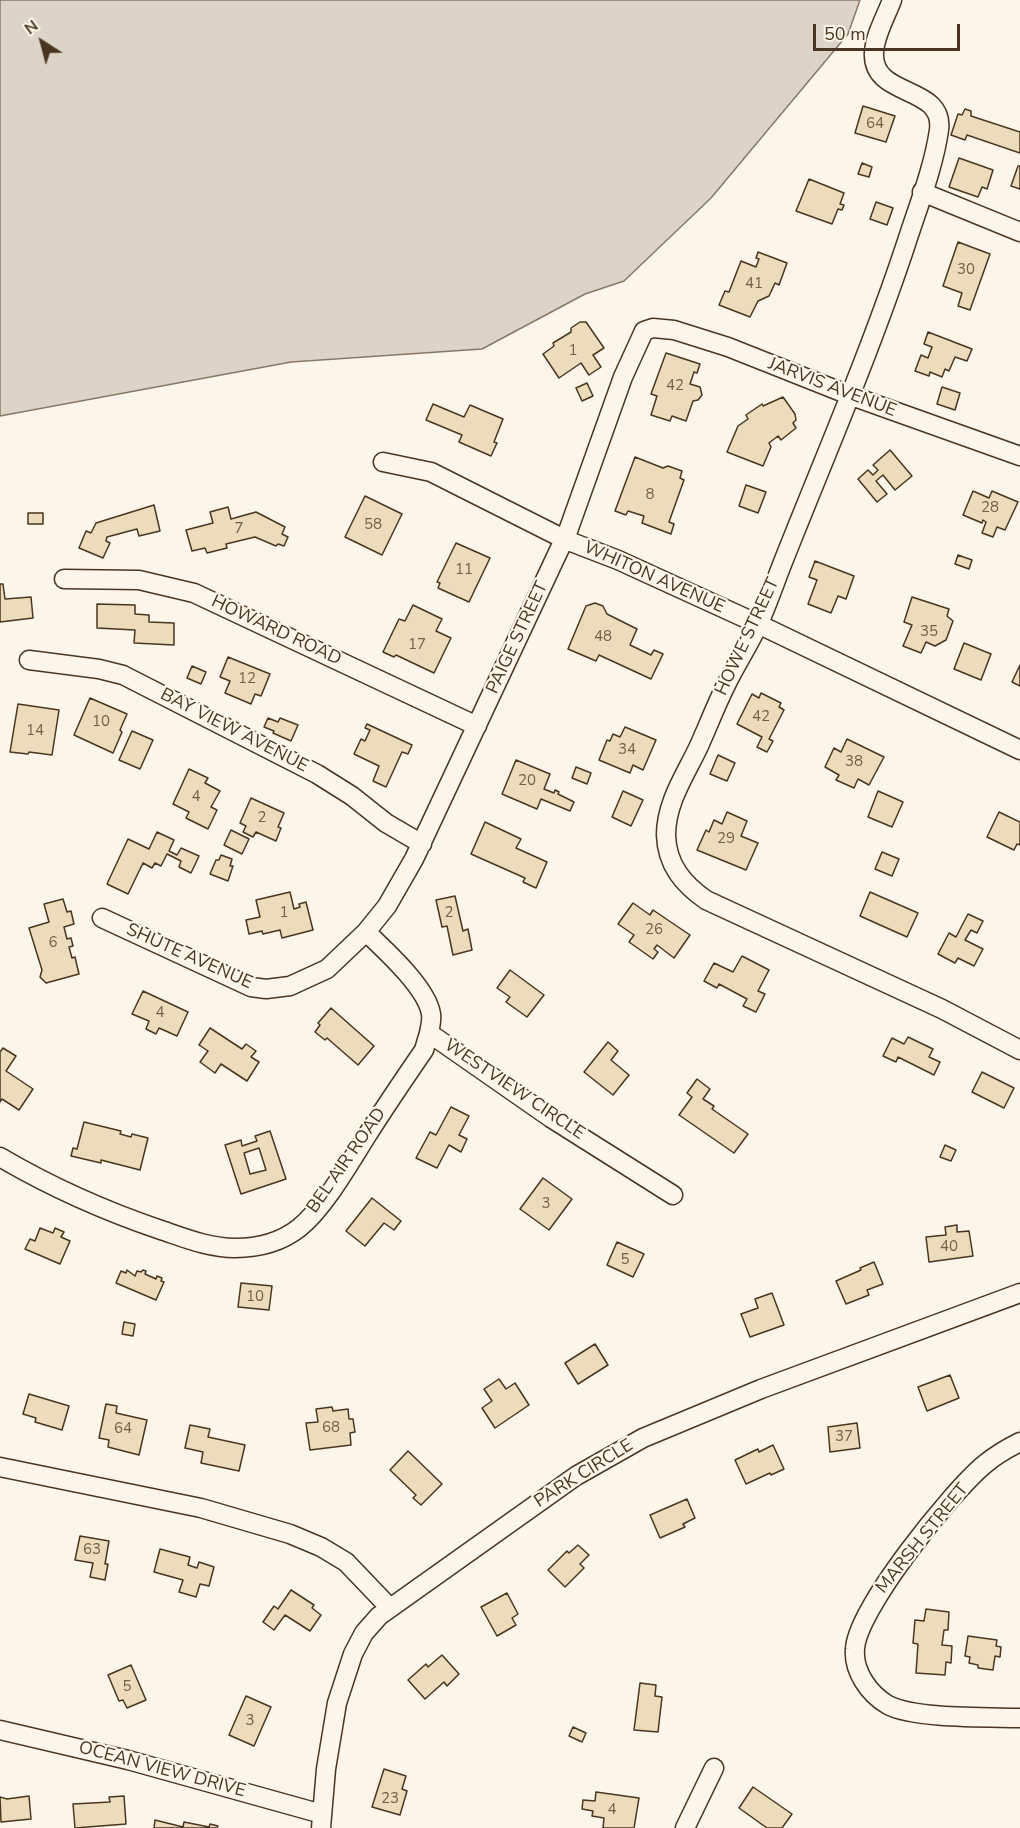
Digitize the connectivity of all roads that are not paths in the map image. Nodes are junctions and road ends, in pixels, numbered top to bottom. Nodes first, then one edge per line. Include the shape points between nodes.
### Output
1 (892, 0) edge
2 (922, 192) junction
3 (1020, 232) edge
4 (644, 331) joint
5 (849, 396) junction
6 (1020, 456) edge
7 (382, 462) dead end
8 (564, 539) junction
9 (64, 579) dead end
10 (758, 624) junction
11 (29, 660) dead end
12 (477, 726) junction
13 (1020, 750) edge
14 (422, 844) junction
15 (102, 918) dead end
16 (366, 932) junction
17 (429, 1034) junction
18 (1020, 1050) edge
19 (0, 1157) edge
20 (673, 1194) dead end
21 (1020, 1293) edge
22 (1020, 1442) edge
23 (0, 1467) edge
24 (390, 1608) junction
25 (1020, 1718) edge
26 (0, 1730) edge
27 (714, 1768) dead end
28 (322, 1821) edge
29 (685, 1828) edge

1 - 2 street, HOWE STREET via 876,43 875,63 884,79 936,110 939,129
2 - 3 street
2 - 5 street, HOWE STREET via 898,268
4 - 5 street, JARVIS AVENUE via 653,328 685,333
4 - 8 street, PAIGE STREET via 623,377
5 - 6 street, JARVIS AVENUE
5 - 10 street, HOWE STREET
7 - 8 street, WHITON AVENUE via 432,472
8 - 10 street, WHITON AVENUE
8 - 12 street, PAIGE STREET
9 - 12 street, HOWARD ROAD via 139,580 194,593
10 - 13 street, WHITON AVENUE
10 - 18 street, HOWE STREET via 670,807 666,836 669,857 677,872 687,887 706,900 942,1009
11 - 14 street, BAY VIEW AVENUE via 123,675 317,774
12 - 14 street, PAIGE STREET
14 - 16 street, PAIGE STREET via 387,906
15 - 16 street, SHUTE AVENUE via 251,987 266,988 290,986 327,969
16 - 17 street, WESTVIEW CIRCLE via 423,994 431,1014
17 - 19 street, BEL AIR ROAD via 424,1050 314,1213 284,1238 262,1245 235,1248 201,1244 111,1212
17 - 20 street, WESTVIEW CIRCLE via 551,1118
21 - 24 street, PARK CIRCLE via 761,1389 643,1438 576,1476
22 - 25 street, MARSH STREET via 984,1464 921,1536 875,1599 855,1648 859,1673 872,1692 888,1705 935,1714
23 - 24 street via 201,1508 291,1534 346,1562
24 - 28 street, PARK CIRCLE via 364,1633 337,1703
26 - 28 street, OCEAN VIEW DRIVE via 128,1760
27 - 29 street

